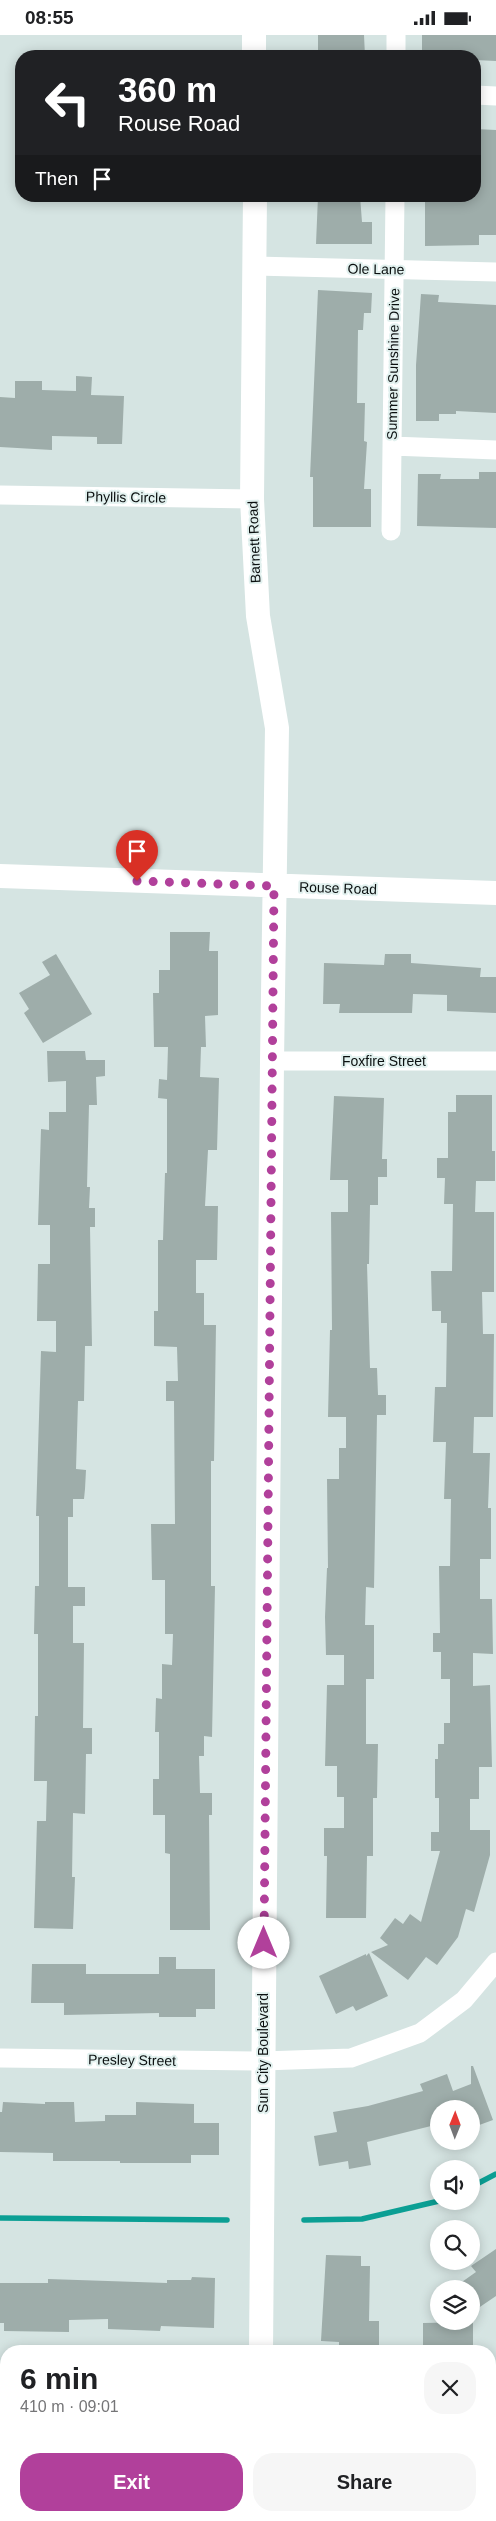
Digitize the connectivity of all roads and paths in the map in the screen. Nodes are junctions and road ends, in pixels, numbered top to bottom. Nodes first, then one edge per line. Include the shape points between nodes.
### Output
1 (254, 35) edge
2 (396, 35) edge
3 (254, 50) edge
4 (396, 50) edge
5 (481, 95) edge
6 (496, 96) edge
7 (255, 202) edge
8 (395, 202) edge
9 (255, 266) junction
10 (394, 269) junction
11 (496, 272) edge
12 (392, 446) junction
13 (496, 450) edge
14 (0, 495) edge
15 (252, 499) junction
16 (391, 531) dead end
17 (0, 876) edge
18 (274, 886) junction
19 (496, 893) edge
20 (272, 1061) junction
21 (496, 1061) edge
22 (496, 1962) edge
23 (0, 2058) edge
24 (263, 2061) junction
25 (261, 2345) edge

1 - 3 street
2 - 4 street
5 - 6 street
7 - 9 street, Barnett Road
8 - 10 street, Summer Sunshine Drive
9 - 10 street, Ole Lane
9 - 15 street, Barnett Road
10 - 11 street, Ole Lane
10 - 12 street, Summer Sunshine Drive
12 - 13 street
12 - 16 street, Summer Sunshine Drive
14 - 15 street, Phyllis Circle
15 - 18 street, Barnett Road via 258,616 277,728
17 - 18 street, Rouse Road
18 - 19 street, Rouse Road
18 - 20 street, Sun City Boulevard
20 - 21 street, Foxfire Street
20 - 24 street, Sun City Boulevard
22 - 24 street, Presley Street via 464,1999 420,2033 351,2058
23 - 24 street, Presley Street
24 - 25 street, Sun City Boulevard

